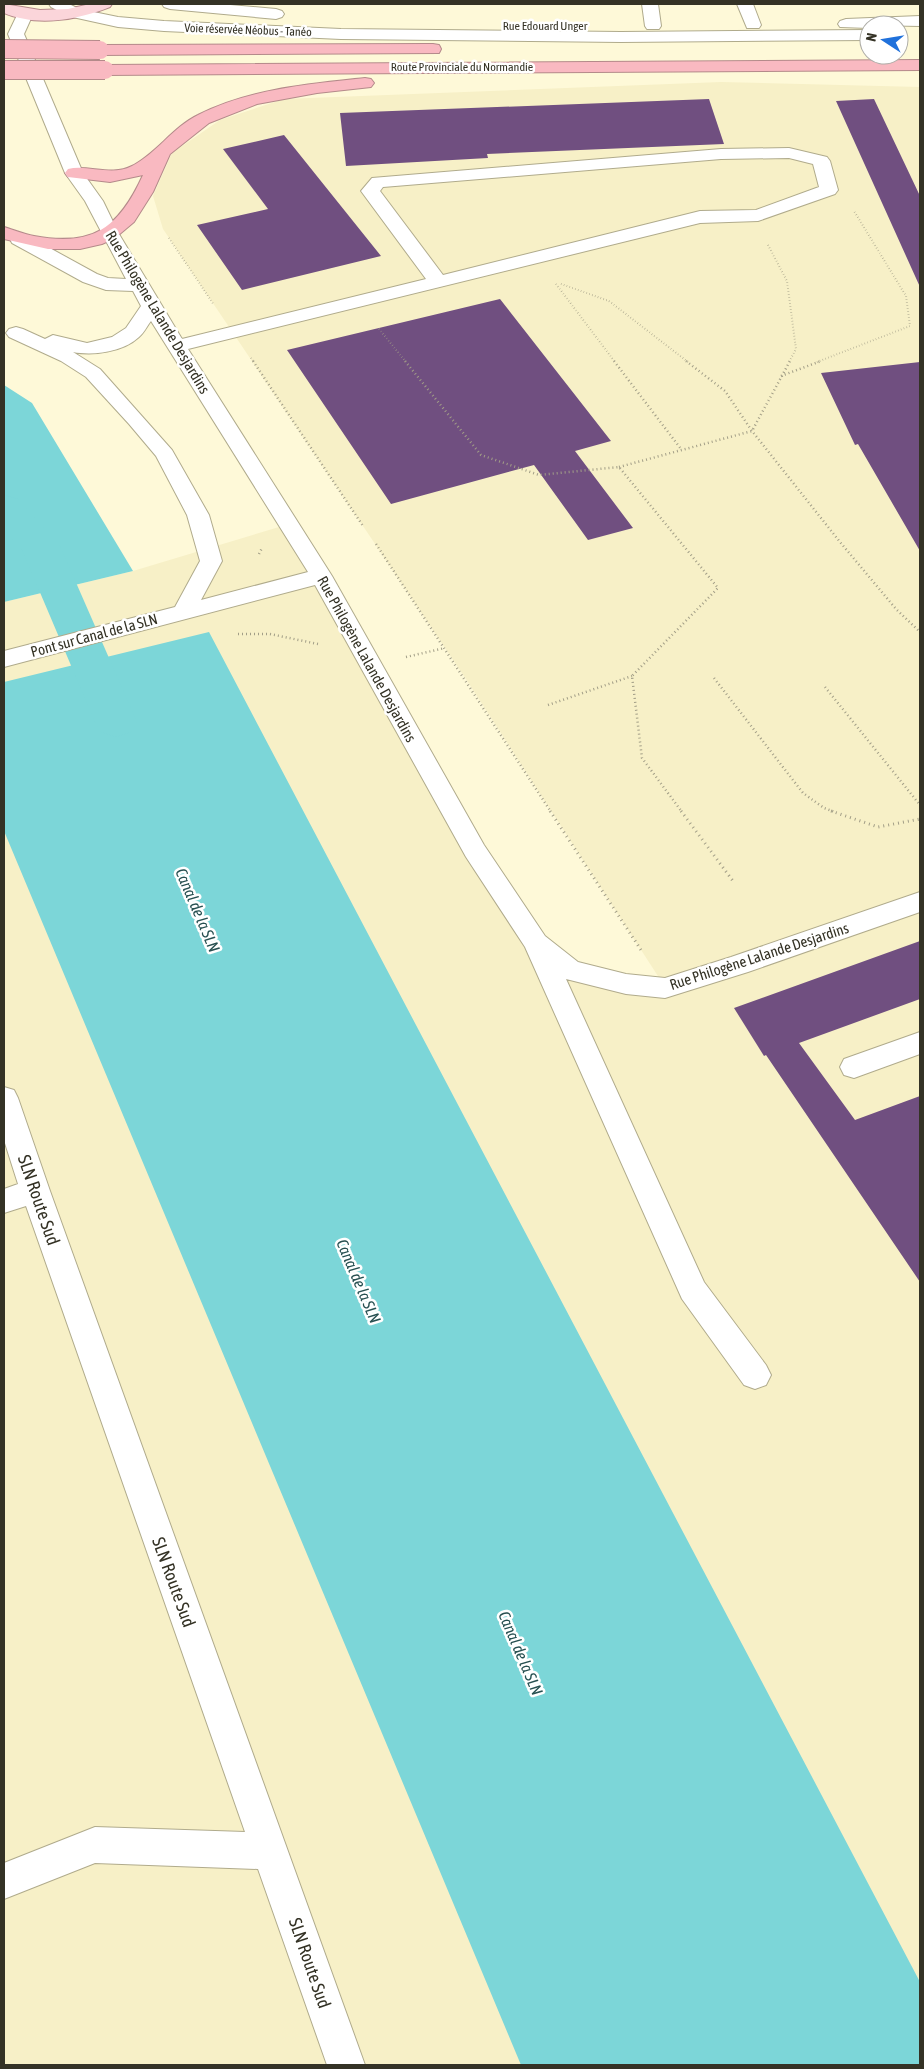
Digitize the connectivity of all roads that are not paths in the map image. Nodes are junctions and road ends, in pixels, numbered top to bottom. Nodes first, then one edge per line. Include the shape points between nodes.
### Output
1 (57, 4) edge
2 (104, 4) edge
3 (170, 4) edge
4 (650, 4) edge
5 (745, 4) edge
6 (4, 7) edge
7 (74, 13) junction
8 (25, 14) junction
9 (289, 15) dead end
10 (326, 17) dead end
11 (920, 21) edge
12 (753, 25) junction
13 (653, 26) junction
14 (859, 35) edge
15 (859, 46) edge
16 (4, 50) edge
17 (920, 65) edge
18 (556, 67) junction
19 (4, 70) edge
20 (163, 149) junction
21 (74, 173) junction
22 (110, 234) junction
23 (12, 236) edge
24 (438, 281) junction
25 (138, 285) junction
26 (151, 306) junction
27 (10, 330) edge
28 (177, 346) junction
29 (321, 576) junction
30 (184, 611) junction
31 (4, 658) edge
32 (920, 902) edge
33 (536, 944) junction
34 (920, 1043) edge
35 (854, 1067) dead end
36 (4, 1098) edge
37 (35, 1191) junction
38 (4, 1201) edge
39 (755, 1375) dead end
40 (271, 1851) junction
41 (4, 1881) edge
42 (346, 2065) edge

1 - 7 street, Voie réservée Néobus - Tanéo
2 - 7 main road
3 - 9 street
4 - 13 street
5 - 12 street
6 - 8 main road
7 - 8 main road
7 - 14 street, Voie réservée Néobus - Tanéo via 118,22 164,26 341,34
8 - 21 street, Rue Philogène Lalande Desjardins via 16,34
10 - 13 street, Rue Edouard Unger via 440,25
11 - 12 street, Rue Edouard Unger
12 - 13 street, Rue Edouard Unger
15 - 16 highway, Route Provinciale du Normandie, bridge
17 - 18 highway, Route Provinciale du Normandie
18 - 19 highway, Route Provinciale du Normandie, bridge
18 - 20 highway via 316,88 253,100 203,118
20 - 21 highway via 137,171 110,177
20 - 22 highway via 134,208
21 - 22 street, Rue Philogène Lalande Desjardins via 94,201
22 - 23 highway via 74,244 53,244
22 - 25 street, Rue Philogène Lalande Desjardins
23 - 25 street via 90,278 106,284
24 - 24 street via 700,216 758,215 829,190 821,161 789,152 721,154 378,182 370,192
24 - 28 street
25 - 26 street, Rue Philogène Lalande Desjardins
26 - 27 street via 133,332 119,342 87,349
26 - 28 street, Rue Philogène Lalande Desjardins
27 - 30 street via 68,357 93,374 165,454 198,515 211,561
28 - 29 street, Rue Philogène Lalande Desjardins
29 - 30 street, Pont sur Canal de la SLN
29 - 33 street, Rue Philogène Lalande Desjardins via 475,851
30 - 31 street, Pont sur Canal de la SLN
32 - 33 street, Rue Philogène Lalande Desjardins via 665,988 626,984 570,970
33 - 39 street via 693,1290
34 - 35 street
36 - 37 street, SLN Route Sud
37 - 38 street
37 - 40 street, SLN Route Sud
40 - 41 street via 95,1845
40 - 42 street, SLN Route Sud

